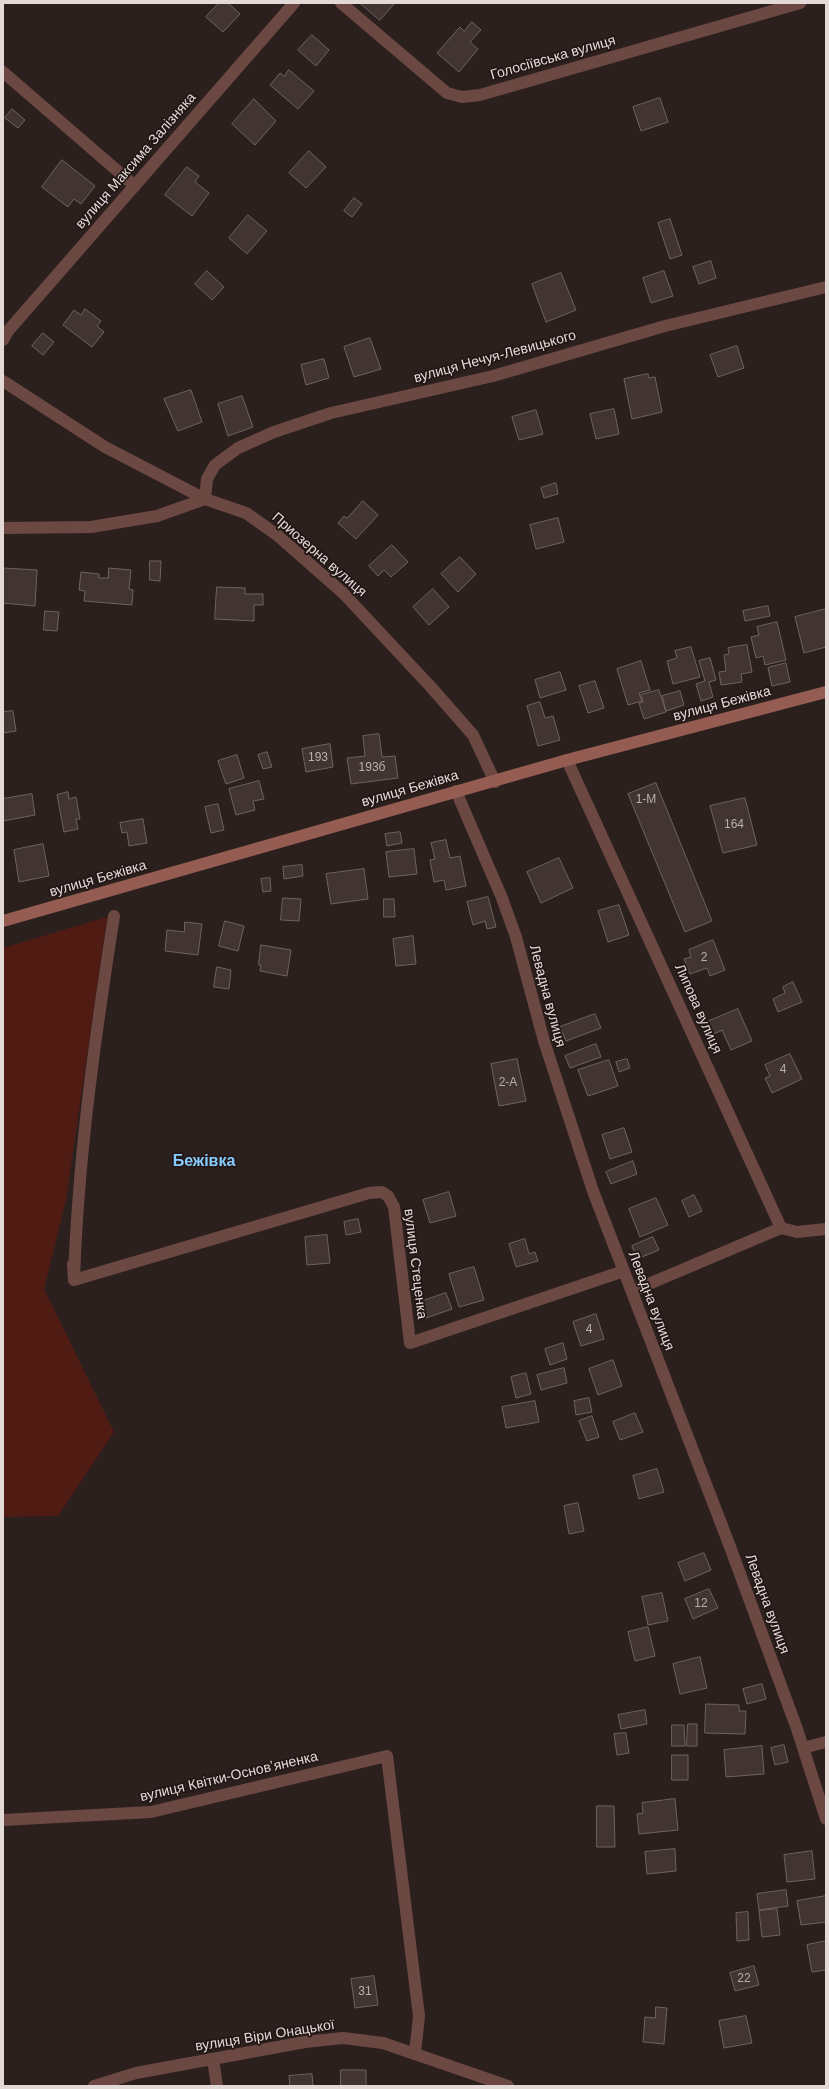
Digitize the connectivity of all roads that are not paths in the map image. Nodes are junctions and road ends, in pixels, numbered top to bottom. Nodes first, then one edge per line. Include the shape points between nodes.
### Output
1 (294, 3) edge
2 (341, 3) edge
3 (800, 3) edge
4 (3, 72) edge
5 (135, 186) junction
6 (826, 287) edge
7 (3, 340) edge
8 (3, 381) edge
9 (205, 499) junction
10 (3, 528) edge
11 (826, 692) edge
12 (567, 760) junction
13 (495, 782) junction
14 (456, 791) junction
15 (114, 916) dead end
16 (3, 921) edge
17 (781, 1228) junction
18 (826, 1229) edge
19 (73, 1264) dead end
20 (624, 1271) junction
21 (74, 1280) junction
22 (632, 1291) junction
23 (826, 1742) edge
24 (803, 1748) junction
25 (826, 1819) edge
26 (3, 1820) edge
27 (415, 2052) junction
28 (213, 2059) junction
29 (94, 2086) edge
30 (217, 2086) edge
31 (508, 2086) edge

1 - 5 street, вулиця Максима Залізняка
2 - 3 street, Голосіївська вулиця via 447,93 462,97 480,95
4 - 5 street
5 - 7 street, вулиця Максима Залізняка via 8,331
6 - 9 street, вулиця Нечуя-Левицького via 665,326 493,376 331,413 238,448 215,465 207,479
8 - 9 street, Приозерна вулиця via 105,447
9 - 10 street via 157,516 91,527
9 - 13 street, Приозерна вулиця via 246,513 277,535 343,593 473,735
11 - 12 main road, вулиця Бежівка
12 - 13 main road, вулиця Бежівка
12 - 17 street, Липова вулиця
13 - 14 main road, вулиця Бежівка
14 - 16 main road, вулиця Бежівка
14 - 20 street, Левадна вулиця via 516,936 567,1116
15 - 21 street via 92,1058
17 - 18 street via 797,1232
17 - 22 street
19 - 21 street
20 - 21 street, вулиця Стеценка via 410,1343 394,1207 388,1196 382,1192 369,1193
20 - 22 street, Левадна вулиця
22 - 24 street, Левадна вулиця
23 - 24 street
24 - 25 street, Левадна вулиця
26 - 27 street, вулиця Квітки-Основʼяненка via 151,1812 387,1756 419,2016
27 - 28 street, вулиця Віри Онацької via 383,2043 343,2038 305,2042
27 - 31 street, вулиця Віри Онацької
28 - 29 street, вулиця Віри Онацької via 136,2073
28 - 30 street

